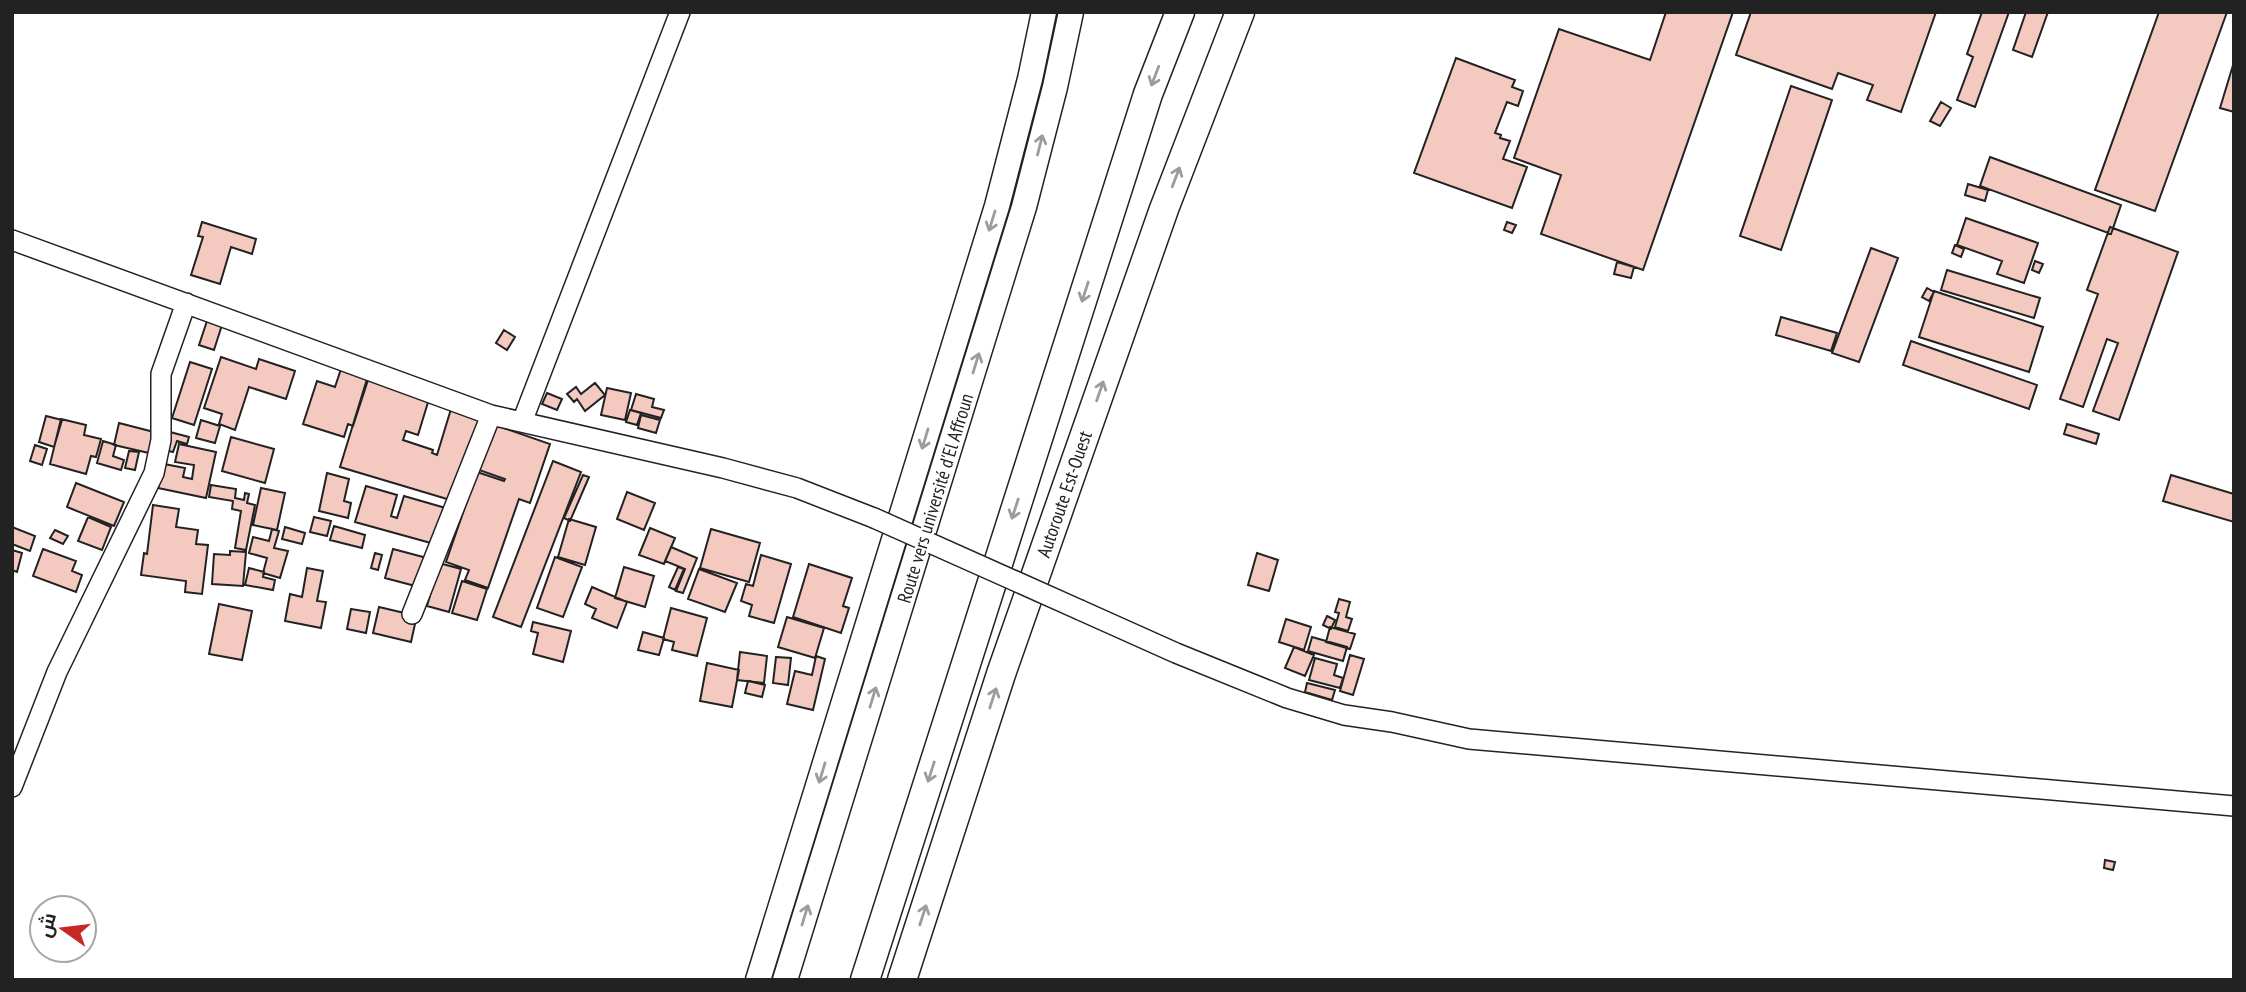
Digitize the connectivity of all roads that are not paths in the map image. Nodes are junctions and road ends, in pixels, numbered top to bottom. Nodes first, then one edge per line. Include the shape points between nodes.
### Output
1 (680, 12) edge
2 (1044, 12) edge
3 (1071, 12) edge
4 (1180, 12) edge
5 (1240, 12) edge
6 (12, 240) edge
7 (186, 303) junction
8 (491, 415) junction
9 (522, 422) junction
10 (412, 614) dead end
11 (12, 787) edge
12 (2234, 806) edge
13 (758, 980) edge
14 (785, 980) edge
15 (865, 980) edge
16 (902, 980) edge

1 - 9 street
2 -> 13 main road, Route vers université d'El Affroun via 997,206
14 -> 3 main road, Route vers université d'El Affroun via 1024,207
4 -> 15 highway via 1144,107
16 -> 5 highway, Autoroute Est-Ouest via 1001,674 1164,209
6 - 7 street
7 - 8 street
7 - 11 street via 160,374 161,440 153,473 57,672
8 - 9 street
8 - 10 street
9 - 12 street, bridge via 797,488 874,517 1176,653 1287,698 1344,715 1469,739

